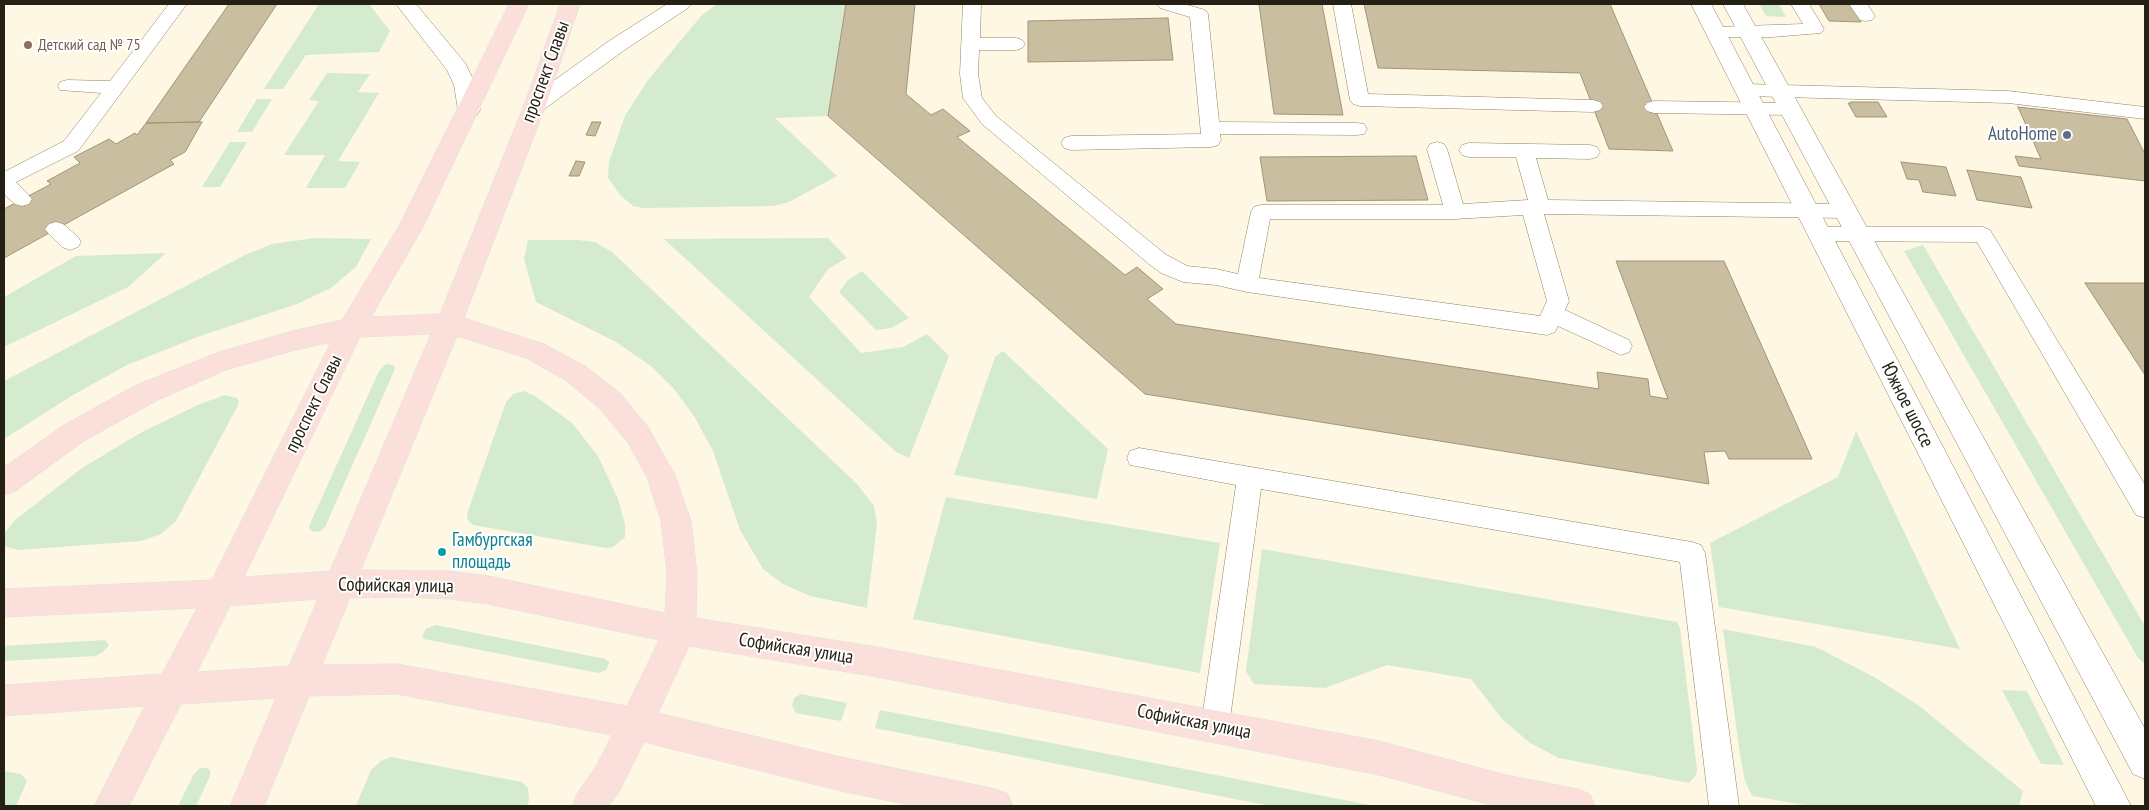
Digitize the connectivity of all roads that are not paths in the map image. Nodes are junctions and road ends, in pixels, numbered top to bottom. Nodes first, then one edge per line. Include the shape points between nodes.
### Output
1 (178, 4) edge
2 (406, 4) edge
3 (519, 4) edge
4 (570, 4) edge
5 (681, 4) edge
6 (972, 4) edge
7 (1166, 4) edge
8 (1342, 4) edge
9 (1701, 4) edge
10 (1733, 4) edge
11 (1800, 4) edge
12 (1715, 32) junction
13 (1748, 32) junction
14 (970, 44) junction
15 (1016, 44) dead end
16 (67, 86) dead end
17 (116, 87) junction
18 (1750, 99) junction
19 (1786, 100) junction
20 (535, 105) junction
21 (1593, 106) dead end
22 (1654, 107) dead end
23 (469, 110) junction
24 (2145, 113) edge
25 (1210, 128) junction
26 (1357, 129) dead end
27 (1071, 143) dead end
28 (1437, 149) dead end
29 (1469, 150) dead end
30 (1524, 151) junction
31 (1590, 152) dead end
32 (4, 182) edge
33 (22, 199) dead end
34 (1535, 207) junction
35 (1807, 211) junction
36 (1455, 212) junction
37 (1852, 223) junction
38 (1820, 234) junction
39 (1247, 284) junction
40 (1552, 314) junction
41 (450, 323) junction
42 (351, 328) junction
43 (1621, 346) dead end
44 (1139, 458) dead end
45 (1250, 477) junction
46 (4, 483) edge
47 (2145, 507) edge
48 (340, 584) junction
49 (222, 593) junction
50 (4, 603) edge
51 (680, 630) junction
52 (299, 681) junction
53 (173, 690) junction
54 (4, 700) edge
55 (636, 724) junction
56 (1215, 726) junction
57 (2145, 762) edge
58 (111, 806) edge
59 (247, 806) edge
60 (589, 806) edge
61 (996, 806) edge
62 (1578, 806) edge
63 (1724, 806) edge
64 (2114, 806) edge

1 - 17 lane
2 - 23 street via 457,68 466,85
3 - 23 main road, проспект Славы
4 - 20 main road, проспект Славы
5 - 20 street
6 - 14 lane
7 - 25 lane via 1199,14
8 - 21 lane via 1360,100
9 - 12 street, Южное шоссе
10 - 13 street, Южное шоссе
11 - 13 lane via 1815,29
12 - 13 lane
12 - 18 street, Южное шоссе
13 - 19 street, Южное шоссе
14 - 15 lane
14 - 39 lane via 968,74 973,98 989,120 1169,268 1183,274
16 - 17 lane
17 - 32 lane via 71,146
18 - 19 lane
18 - 22 lane
18 - 35 street, Южное шоссе
19 - 24 lane via 2008,97
19 - 37 street, Южное шоссе
20 - 41 main road, проспект Славы
23 - 42 main road, проспект Славы via 411,227
25 - 26 lane
25 - 27 lane via 1211,140
28 - 36 lane
29 - 30 lane
30 - 31 lane
30 - 34 lane
32 - 33 lane
34 - 35 lane
34 - 36 lane
34 - 40 lane via 1558,301
35 - 37 lane
35 - 38 street, Южное шоссе
36 - 39 lane via 1261,212
37 - 38 lane
37 - 47 lane via 1983,234
37 - 57 street, Южное шоссе
38 - 64 street, Южное шоссе
39 - 40 lane via 1546,326
40 - 43 lane
41 - 42 main road
41 - 48 main road, проспект Славы
41 - 51 main road via 535,351 575,373 610,401 638,435 661,475 676,521 682,573
42 - 46 main road via 219,362 146,393 74,433
42 - 49 main road, проспект Славы
44 - 45 lane
45 - 56 lane
45 - 63 lane via 1692,553
48 - 49 main road, Софийская улица
48 - 51 main road, Софийская улица via 407,583 469,588
48 - 52 main road, проспект Славы
49 - 50 main road, Софийская улица
49 - 53 main road, проспект Славы
51 - 55 main road
51 - 56 main road, Софийская улица via 887,664
52 - 53 main road
52 - 55 main road via 397,679
52 - 59 main road, проспект Славы
53 - 54 main road
53 - 58 main road, проспект Славы
55 - 60 main road via 607,780
55 - 61 main road via 841,774
56 - 62 main road, Софийская улица via 1379,758 1506,792

